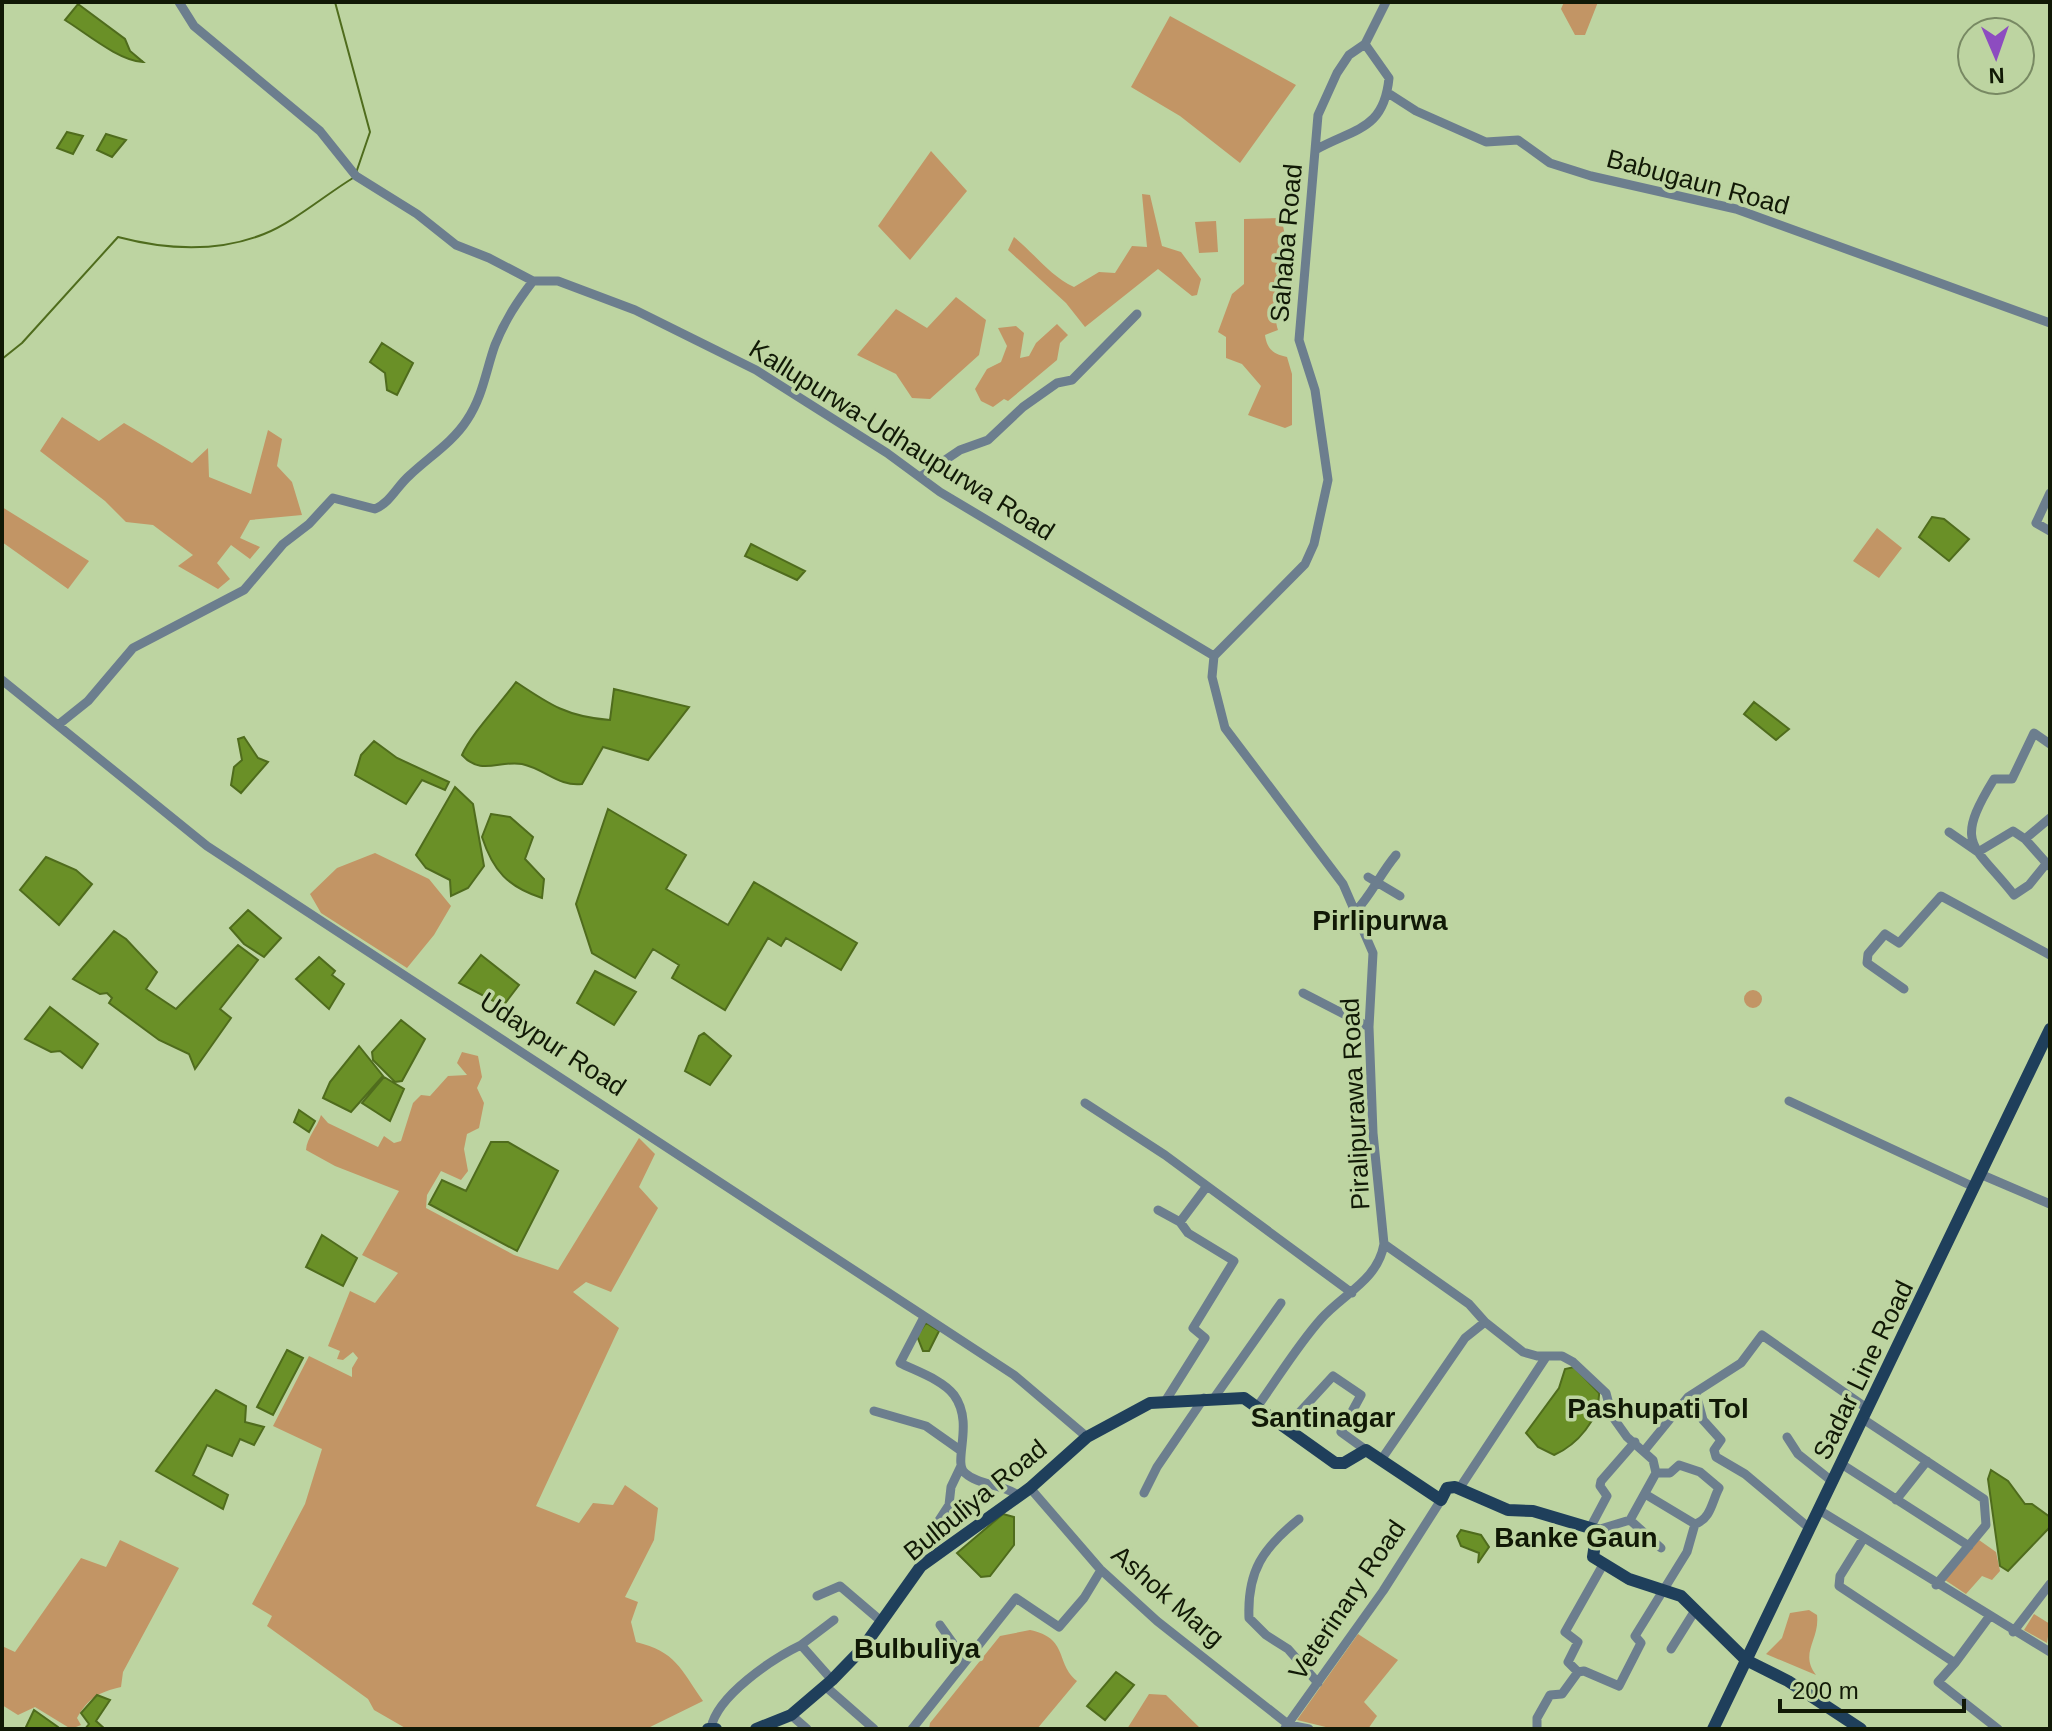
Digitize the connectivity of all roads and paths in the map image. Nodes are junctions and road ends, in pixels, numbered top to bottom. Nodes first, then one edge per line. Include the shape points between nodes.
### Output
1 (179, 2) edge
2 (1386, 2) edge
3 (1365, 44) junction
4 (1388, 93) junction
5 (1317, 149) junction
6 (533, 281) junction
7 (1137, 314) dead end
8 (2050, 323) edge
9 (920, 477) junction
10 (2050, 493) edge
11 (2050, 531) edge
12 (1214, 656) junction
13 (2, 680) edge
14 (58, 725) junction
15 (2050, 744) edge
16 (2050, 818) edge
17 (1949, 832) dead end
18 (2025, 839) junction
19 (1978, 852) junction
20 (1396, 855) dead end
21 (2048, 865) edge
22 (1368, 877) dead end
23 (1377, 883) junction
24 (1400, 896) dead end
25 (1355, 912) junction
26 (2050, 955) edge
27 (1904, 989) dead end
28 (1303, 993) dead end
29 (1369, 1027) junction
30 (2050, 1029) edge
31 (1789, 1101) dead end
32 (1085, 1103) dead end
33 (1980, 1174) junction
34 (1207, 1186) junction
35 (1974, 1187) junction
36 (2050, 1204) edge
37 (1158, 1210) dead end
38 (1180, 1222) junction
39 (1384, 1244) junction
40 (1352, 1293) junction
41 (1281, 1303) dead end
42 (924, 1317) junction
43 (1485, 1322) junction
44 (1546, 1357) junction
45 (1696, 1394) junction
46 (1209, 1398) junction
47 (1166, 1400) junction
48 (1257, 1407) junction
49 (874, 1411) dead end
50 (1866, 1414) junction
51 (1286, 1427) junction
52 (1087, 1437) junction
53 (1787, 1437) dead end
54 (1635, 1442) junction
55 (960, 1450) junction
56 (1366, 1450) junction
57 (1644, 1451) junction
58 (1381, 1460) junction
59 (1927, 1461) junction
60 (1843, 1465) junction
61 (961, 1466) junction
62 (1656, 1473) junction
63 (1833, 1482) junction
64 (1030, 1488) junction
65 (1459, 1489) junction
66 (1144, 1493) dead end
67 (1645, 1494) junction
68 (1018, 1495) junction
69 (1441, 1500) junction
70 (1896, 1500) junction
71 (1819, 1510) junction
72 (1299, 1519) dead end
73 (1630, 1520) junction
74 (1695, 1524) junction
75 (1808, 1527) junction
76 (1593, 1529) junction
77 (1863, 1539) junction
78 (1969, 1546) junction
79 (1661, 1548) dead end
80 (1604, 1563) junction
81 (921, 1566) junction
82 (1101, 1570) junction
83 (2050, 1584) edge
84 (1936, 1585) junction
85 (1666, 1589) junction
86 (817, 1596) dead end
87 (1696, 1609) junction
88 (1989, 1617) junction
89 (834, 1620) dead end
90 (881, 1621) junction
91 (940, 1625) dead end
92 (2013, 1632) junction
93 (801, 1645) junction
94 (1671, 1649) dead end
95 (2050, 1652) edge
96 (965, 1660) junction
97 (1746, 1660) junction
98 (1955, 1663) junction
99 (1578, 1672) junction
100 (828, 1683) junction
101 (1318, 1683) junction
102 (791, 1715) junction
103 (1287, 1727) edge
104 (712, 1729) edge
105 (756, 1729) edge
106 (807, 1729) edge
107 (874, 1729) edge
108 (912, 1729) edge
109 (1309, 1729) edge
110 (1537, 1729) edge
111 (1713, 1729) edge
112 (1861, 1729) edge
113 (1998, 1729) edge

1 - 6 street, Kallupurwa-Udhaupurwa Road via 194,26 320,131 356,176 456,245
2 - 3 street, Sahaba Road
3 - 4 street via 1389,78
3 - 5 street, Sahaba Road via 1349,55 1318,115
4 - 5 street via 1368,126
4 - 8 street, Babugaun Road via 1486,142 1518,140 1540,158 1591,176 1736,209
5 - 12 street, Sahaba Road via 1299,340 1315,390 1327,492 1305,564
6 - 9 street, Kallupurwa-Udhaupurwa Road via 558,281 635,310 756,370
6 - 14 street via 510,311 468,419 385,504 375,509 333,498 244,590 133,648 88,701
7 - 9 street via 1072,380 1057,383 988,440 960,450
9 - 12 street, Kallupurwa-Udhaupurwa Road
10 - 11 street via 2036,523
12 - 25 street, Piralipurawa Road via 1212,677 1225,728 1343,884
13 - 14 street, Udaypur Road
14 - 42 street, Udaypur Road via 207,846
15 - 19 street via 2034,733 2012,779 1994,779 1972,818 1970,840
16 - 18 street
17 - 19 street
18 - 19 street via 2013,831
18 - 21 street
19 - 21 street via 2014,895
20 - 23 street
22 - 23 street
23 - 24 street
23 - 25 street
25 - 29 street, Piralipurawa Road via 1373,953
26 - 27 street via 1941,896 1899,943 1885,934 1868,954 1867,963
28 - 29 street
29 - 39 street, Piralipurawa Road
30 - 33 main road, Sadar Line Road
31 - 35 street
32 - 34 street
33 - 35 main road, Sadar Line Road
33 - 36 street
34 - 38 street
34 - 40 street
35 - 50 main road, Sadar Line Road
37 - 38 street
38 - 47 street via 1188,1233 1234,1261 1193,1328 1205,1338
39 - 40 street, Piralipurawa Road via 1376,1268
39 - 43 street via 1469,1304
40 - 48 street, Piralipurawa Road via 1322,1318
41 - 46 street
42 - 52 street, Udaypur Road via 1014,1375
42 - 55 street via 900,1363 955,1396 966,1423
43 - 44 street via 1523,1352
43 - 58 street via 1465,1338
44 - 54 street via 1573,1362 1606,1393 1612,1416
44 - 65 street
45 - 50 street via 1741,1363 1762,1335
45 - 57 street
45 - 75 street via 1703,1420 1721,1440 1716,1457 1745,1474
46 - 47 main road, Bulbuliya Road
46 - 48 main road, Bulbuliya Road via 1244,1398
46 - 66 street
47 - 52 main road, Bulbuliya Road via 1150,1403
48 - 51 main road
49 - 55 street via 926,1426
50 - 59 street
50 - 60 main road, Sadar Line Road
51 - 56 main road via 1335,1463
51 - 56 street via 1333,1376 1361,1395 1341,1432
52 - 64 main road, Bulbuliya Road
53 - 63 street via 1798,1454
54 - 57 street
54 - 76 street via 1601,1481 1607,1496
55 - 61 street
56 - 58 main road
57 - 62 street
58 - 69 main road
59 - 70 street
59 - 78 street via 1984,1499 1986,1525
60 - 63 main road, Sadar Line Road
60 - 70 street
61 - 68 street via 966,1474
61 - 81 street via 949,1505 919,1551
62 - 67 street
62 - 74 street via 1670,1473 1679,1465 1700,1472 1719,1488 1707,1516
63 - 71 main road, Sadar Line Road
64 - 68 main road, Bulbuliya Road
64 - 82 street, Ashok Marg
65 - 69 main road via 1447,1488
65 - 76 main road via 1508,1510 1533,1511
67 - 73 street
67 - 74 street
68 - 81 main road, Bulbuliya Road
69 - 101 street, Veterinary Road
70 - 78 street
71 - 75 main road, Sadar Line Road
71 - 77 street
72 - 101 street via 1258,1562 1248,1590 1249,1618 1288,1649
73 - 76 street
73 - 79 street
74 - 85 street via 1687,1552
75 - 97 main road, Sadar Line Road
76 - 80 main road via 1593,1557
77 - 84 street
77 - 98 street via 1839,1586
78 - 84 street
80 - 85 main road via 1629,1579
80 - 99 street via 1565,1632 1578,1642 1568,1662
81 - 90 main road, Bulbuliya Road
82 - 96 street via 1062,1625 1055,1626 1016,1598
82 - 103 street, Ashok Marg
83 - 92 street
84 - 88 street
85 - 87 main road
85 - 99 street via 1635,1636 1641,1643 1619,1686
86 - 90 street via 840,1586
87 - 94 street
87 - 97 main road
88 - 92 street
88 - 98 street
89 - 93 street
90 - 100 main road, Bulbuliya Road
91 - 96 street
92 - 95 street
93 - 100 street
93 - 104 street via 721,1705
96 - 108 street
97 - 111 main road, Sadar Line Road
97 - 112 main road
98 - 113 street via 1938,1682
99 - 110 street via 1562,1694 1550,1695
100 - 102 main road, Bulbuliya Road
100 - 107 street
101 - 103 street, Veterinary Road
102 - 105 main road, Bulbuliya Road
102 - 106 street
103 - 109 street

